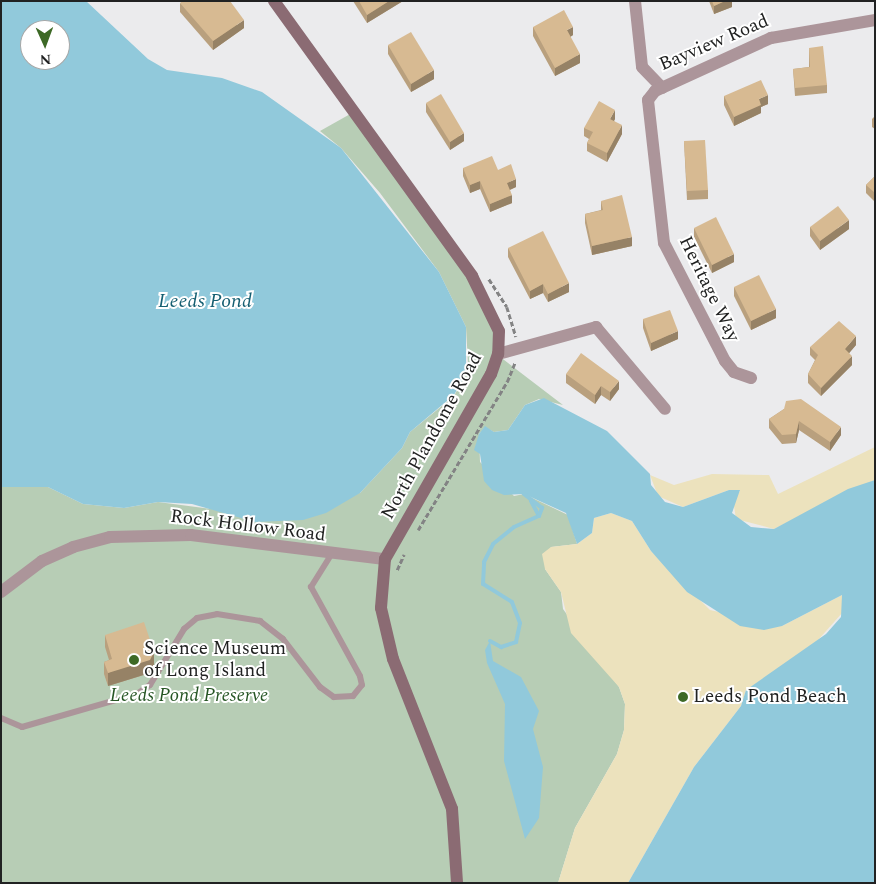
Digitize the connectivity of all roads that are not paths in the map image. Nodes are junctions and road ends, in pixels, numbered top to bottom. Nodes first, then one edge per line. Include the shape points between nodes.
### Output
1 (635, 1) edge
2 (276, 2) edge
3 (875, 20) edge
4 (662, 88) junction
5 (498, 354) junction
6 (751, 378) dead end
7 (665, 409) dead end
8 (331, 555) junction
9 (385, 559) junction
10 (1, 592) edge
11 (1, 718) edge
12 (457, 883) edge

1 - 4 street, Bayview Road via 642,67
2 - 5 main road, North Plandome Road via 482,292 500,330
3 - 4 street, Bayview Road via 771,38
4 - 6 street, Heritage Way via 649,97 646,108 664,243 725,361 734,372
5 - 7 street via 596,326
5 - 9 main road, North Plandome Road
8 - 9 street, Rock Hollow Road
8 - 10 street, Rock Hollow Road via 191,535 110,537 72,546 42,561
8 - 11 lane via 311,587 360,676 362,685 353,696 334,696 320,688 283,640 260,621 217,614 197,618 184,629 150,685 137,694 22,727
9 - 12 main road, North Plandome Road via 384,631 452,809

